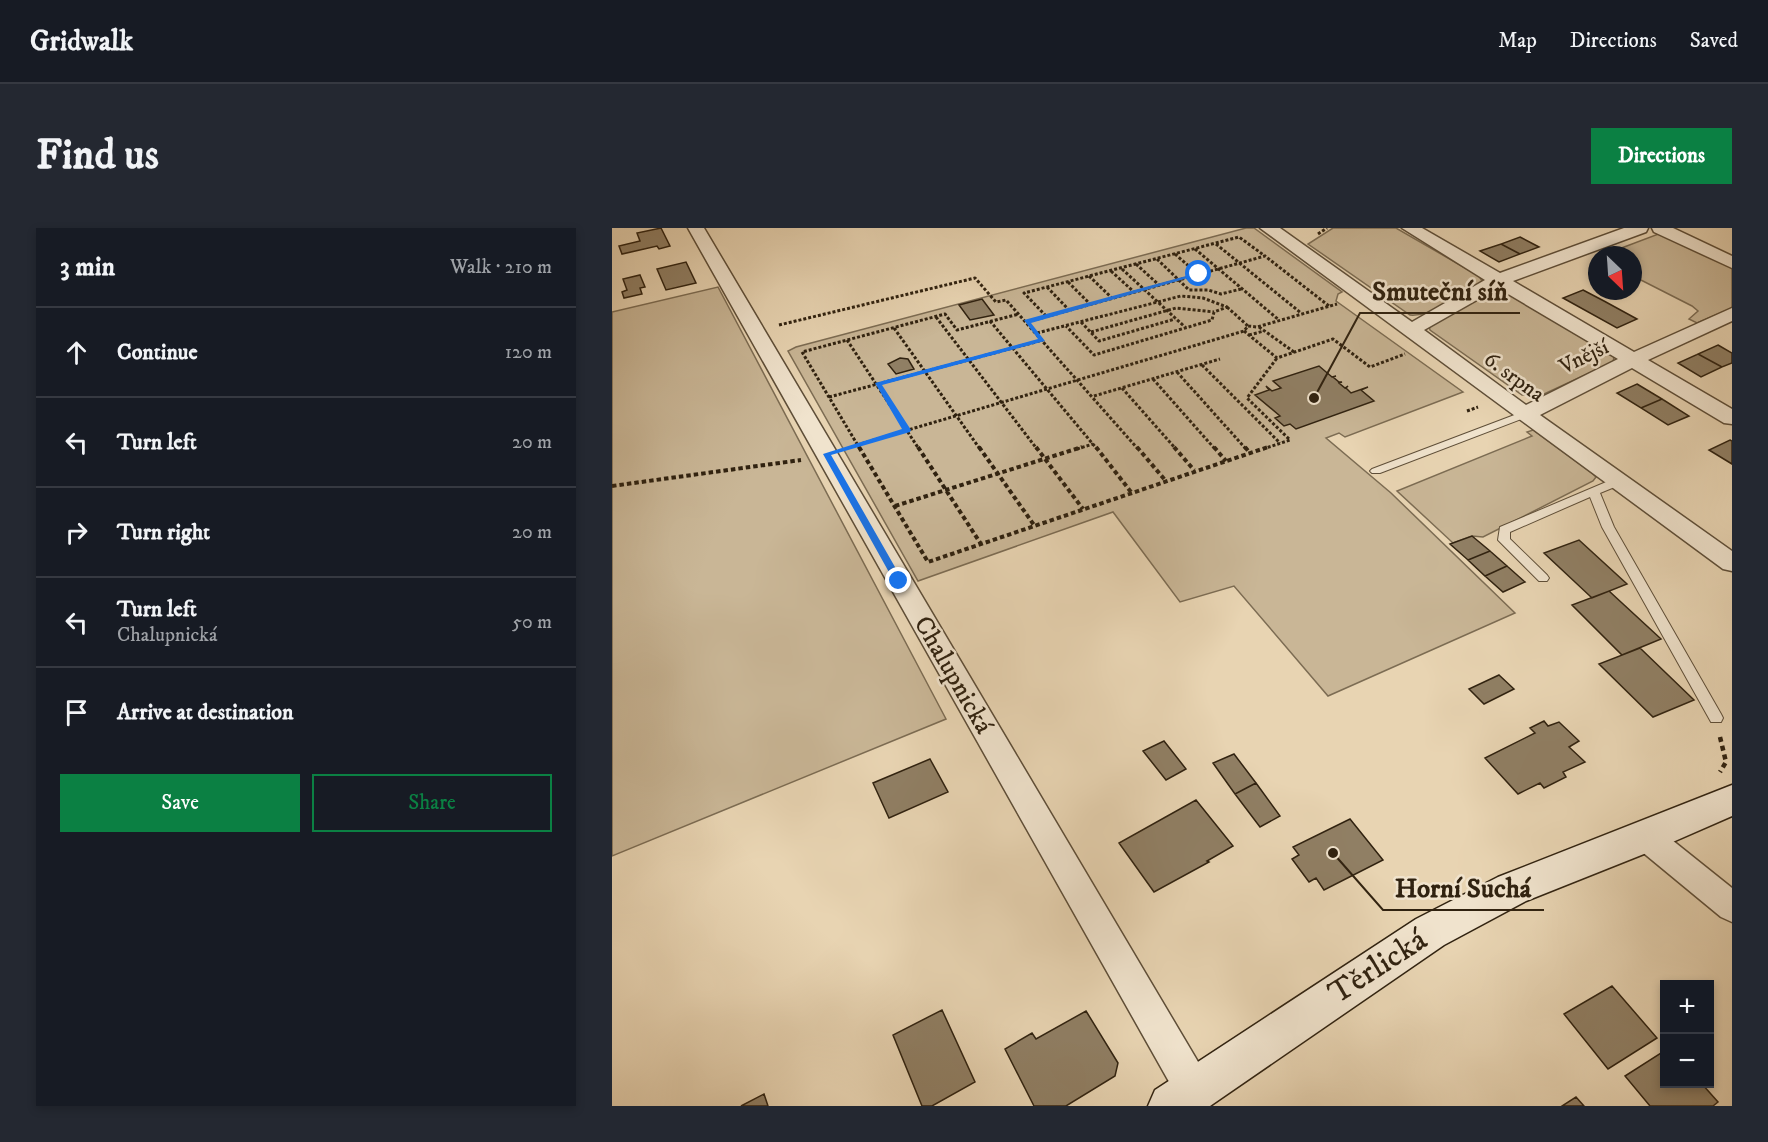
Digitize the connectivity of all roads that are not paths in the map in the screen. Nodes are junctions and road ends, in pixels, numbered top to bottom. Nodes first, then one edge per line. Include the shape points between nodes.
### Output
1 (696, 228) edge
2 (1268, 228) edge
3 (1410, 228) edge
4 (1640, 228) edge
5 (1660, 228) edge
6 (1732, 263) edge
7 (1498, 280) junction
8 (1732, 314) edge
9 (1411, 330) junction
10 (1632, 360) junction
11 (1525, 414) junction
12 (1732, 418) edge
13 (1376, 471) dead end
14 (1618, 481) junction
15 (1594, 492) junction
16 (1732, 563) edge
17 (1543, 578) dead end
18 (1716, 718) road end
19 (1715, 807) edge
20 (1646, 837) junction
21 (1732, 907) edge
22 (1182, 1098) edge

1 - 22 street, Chalupnická via 827,455
2 - 9 street, 6. srpna
3 - 7 street, Vnější
4 - 7 street
5 - 6 street
7 - 9 street
7 - 10 street, Vnější
8 - 10 street, Vnější
9 - 11 street, 6. srpna
10 - 11 street, Vnější
10 - 12 street, Vnější
11 - 13 lane
11 - 14 street, 6. srpna
14 - 15 lane
14 - 16 street, 6. srpna
15 - 17 lane via 1504,530 1504,540
15 - 18 lane via 1608,527
19 - 20 main road, Těrlická
20 - 21 street
20 - 22 main road, Těrlická via 1512,890 1430,932

